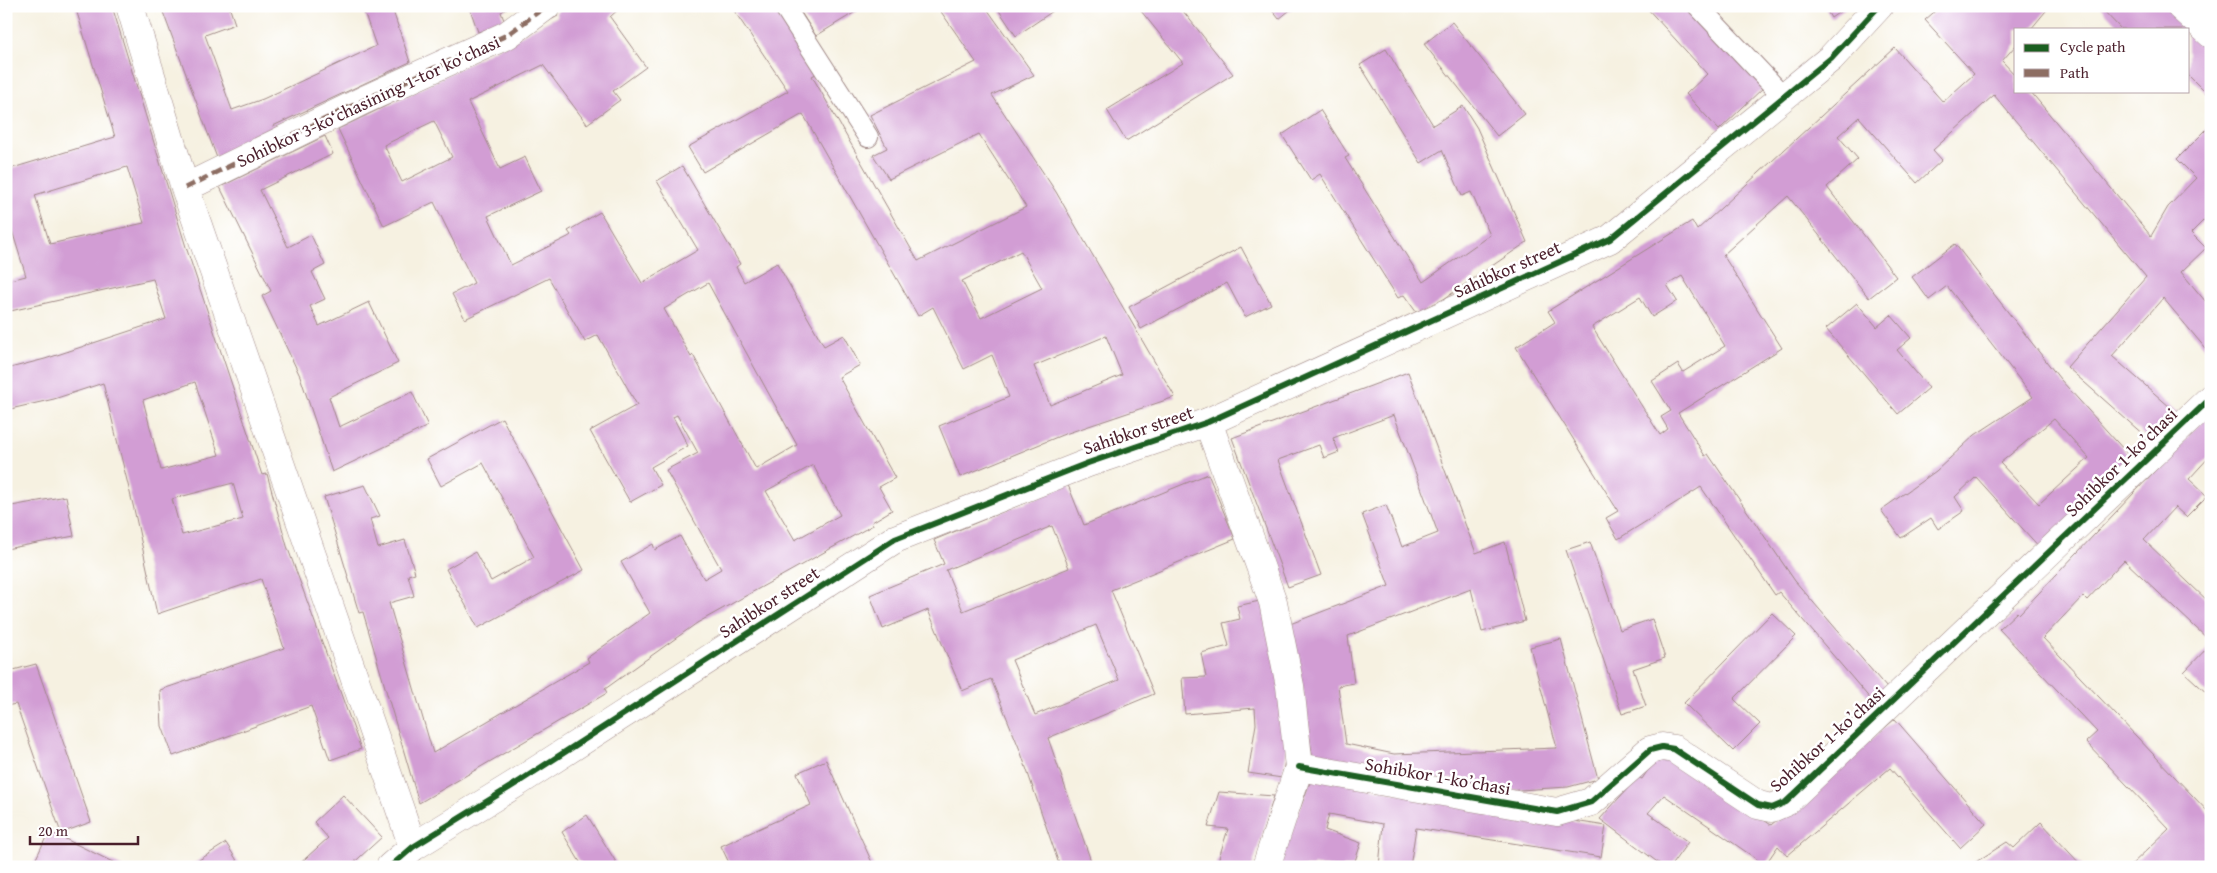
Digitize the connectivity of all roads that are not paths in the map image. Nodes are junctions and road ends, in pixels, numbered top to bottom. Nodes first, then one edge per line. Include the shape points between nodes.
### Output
1 (130, 6) edge
2 (546, 6) edge
3 (784, 6) edge
4 (1698, 6) edge
5 (1879, 6) edge
6 (2180, 6) edge
7 (2211, 34) edge
8 (1784, 97) junction
9 (868, 137) dead end
10 (185, 188) junction
11 (2211, 398) edge
12 (1208, 422) junction
13 (1298, 767) junction
14 (413, 847) junction
15 (390, 867) edge
16 (1266, 867) edge

1 - 10 street
2 - 10 street, Sohibkor 3-ko‘chasining 1-tor ko‘chasi via 507,35 364,100
3 - 9 lane
4 - 8 lane
5 - 8 street, Sahibkor street via 1831,58
6 - 7 street
8 - 12 street, Sahibkor street via 1610,239
10 - 14 street
11 - 13 street, Sohibkor 1-koʼchasi via 1786,802 1772,808 1758,805 1674,748 1650,750 1591,802 1557,812
12 - 13 street via 1272,602 1290,686
12 - 14 street, Sahibkor street via 1088,463 895,539 520,782
13 - 16 street
14 - 15 street, Sahibkor street

